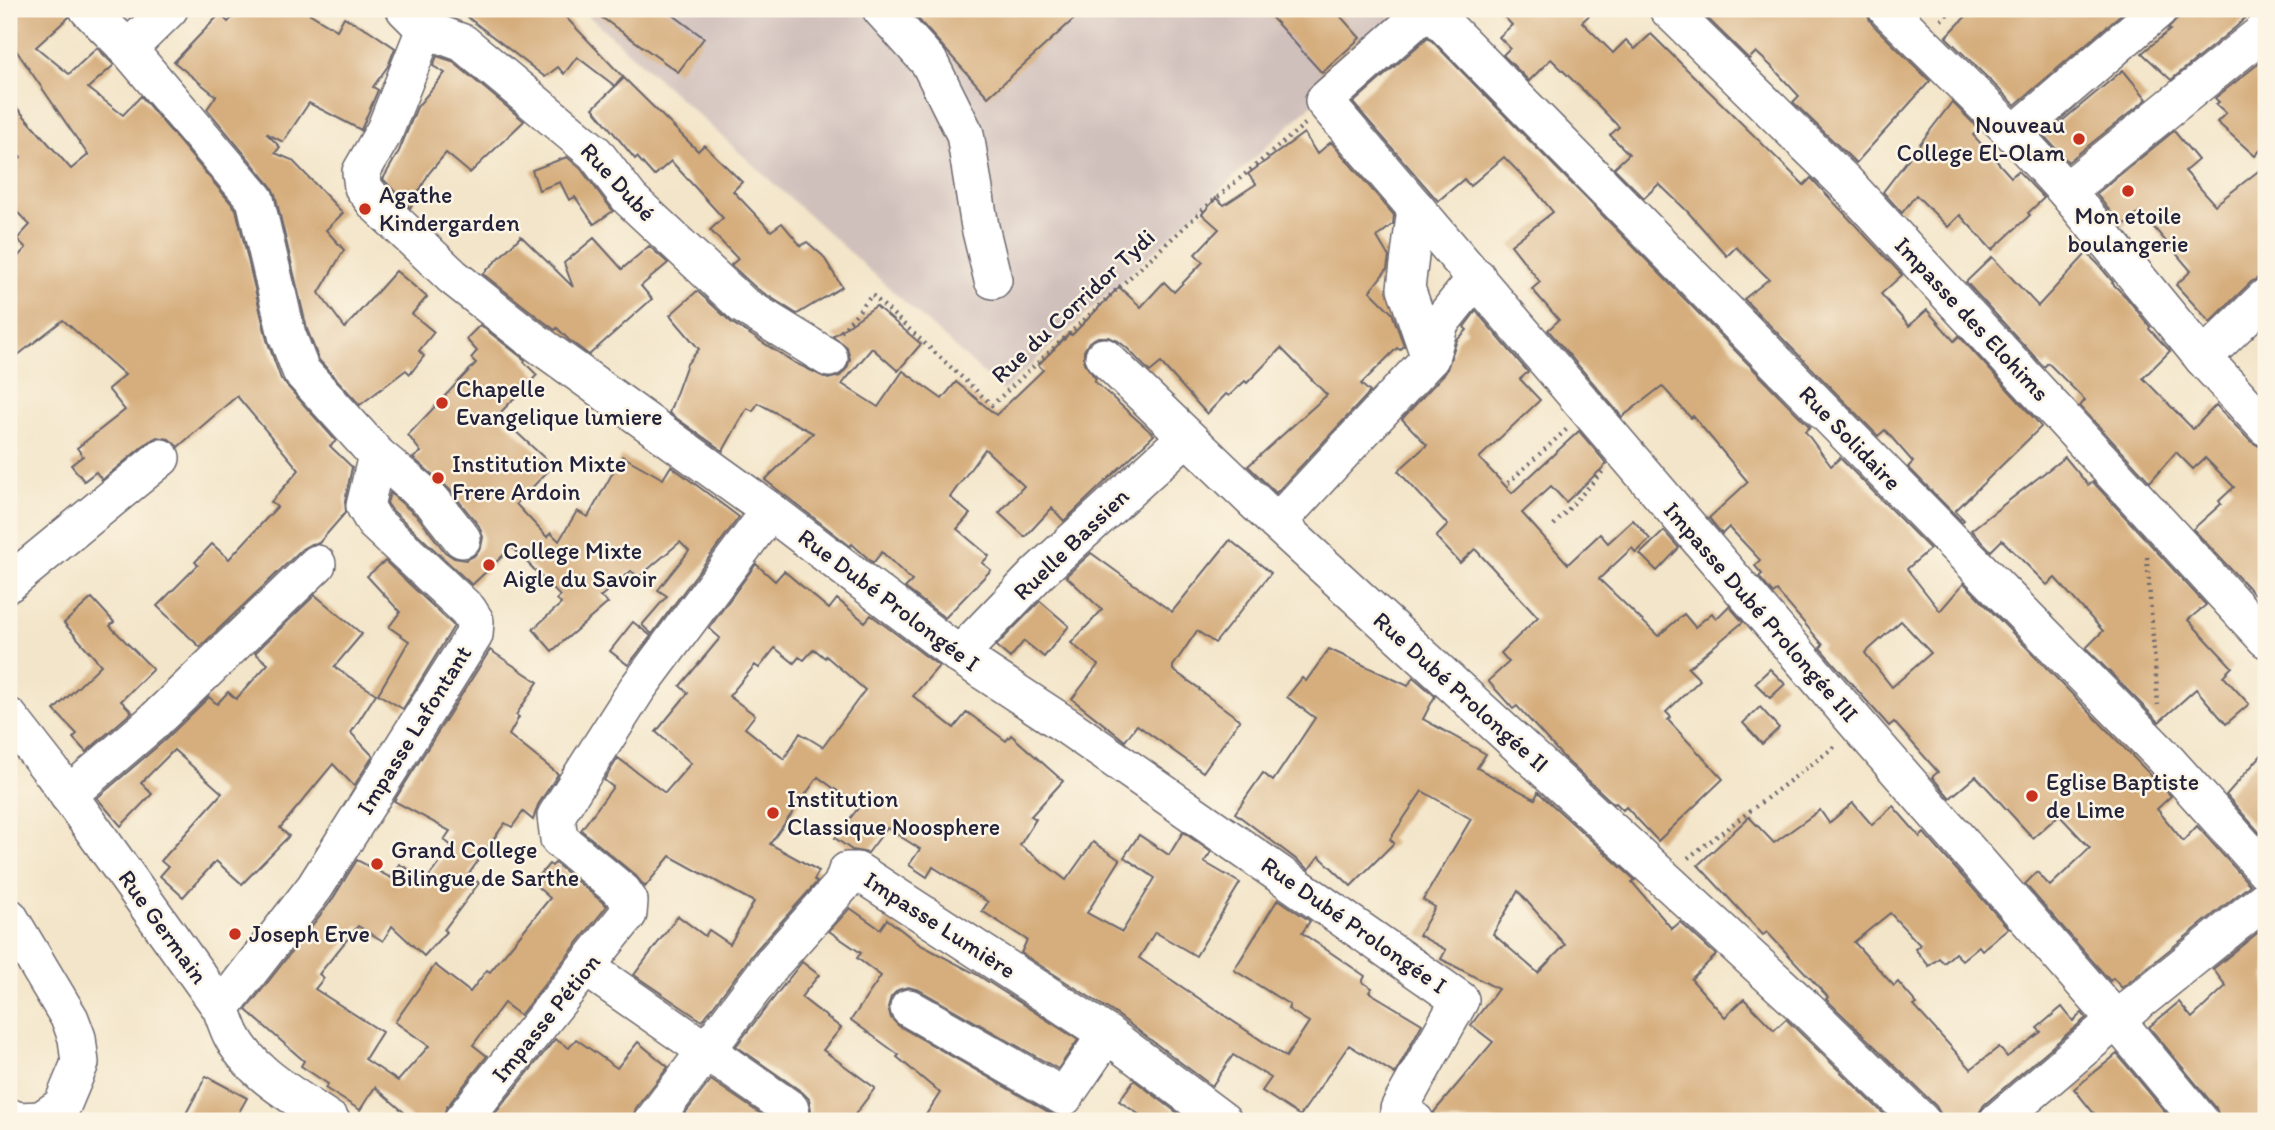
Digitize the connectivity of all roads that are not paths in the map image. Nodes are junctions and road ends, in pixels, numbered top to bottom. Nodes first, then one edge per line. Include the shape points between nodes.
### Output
1 (88, 9) edge
2 (169, 9) edge
3 (881, 9) edge
4 (1429, 9) edge
5 (1668, 9) edge
6 (1887, 9) edge
7 (2159, 9) edge
8 (415, 19) edge
9 (2266, 30) edge
10 (128, 49) junction
11 (2014, 134) junction
12 (2066, 191) junction
13 (1416, 208) junction
14 (1477, 277) junction
15 (993, 280) dead end
16 (2266, 297) edge
17 (1104, 357) dead end
18 (829, 358) road end
19 (1430, 358) junction
20 (2203, 358) junction
21 (2266, 427) edge
22 (1186, 437) junction
23 (377, 455) junction
24 (161, 458) dead end
25 (770, 511) junction
26 (1277, 523) junction
27 (462, 539) dead end
28 (317, 564) dead end
29 (9, 583) edge
30 (2266, 639) edge
31 (960, 655) junction
32 (9, 718) edge
33 (68, 795) junction
34 (2266, 871) edge
35 (2266, 899) edge
36 (9, 917) edge
37 (587, 968) junction
38 (221, 1008) junction
39 (909, 1008) dead end
40 (2116, 1020) junction
41 (1107, 1034) junction
42 (706, 1052) junction
43 (790, 1109) dead end
44 (9, 1117) edge
45 (331, 1121) edge
46 (462, 1121) edge
47 (653, 1121) edge
48 (1223, 1121) edge
49 (1415, 1121) edge
50 (1921, 1121) edge
51 (1998, 1121) edge
52 (2200, 1121) edge

1 - 10 street
2 - 10 street
3 - 15 street via 929,62 964,134
4 - 13 street, Impasse Dubé Prolongée III via 1326,103
4 - 34 street, Rue Solidaire via 2162,755
5 - 30 street, Impasse des Elohims via 1846,183
6 - 11 street
7 - 11 street
8 - 18 street, Rue Dubé via 463,43 595,153 630,199 743,305
8 - 25 street, Rue Dubé Prolongée I via 384,130 361,172 363,187 453,277
9 - 12 street
10 - 23 street via 255,199 287,335 301,371
11 - 12 street
12 - 20 street
13 - 14 street, Impasse Dubé Prolongée III
13 - 19 street via 1406,288
14 - 19 street via 1440,323
14 - 40 street, Impasse Dubé Prolongée III
16 - 20 street
17 - 22 street, Rue Dubé Prolongée II
19 - 26 street
20 - 21 street
22 - 26 street, Rue Dubé Prolongée II
22 - 31 street, Ruelle Bassien via 1038,573
23 - 27 street via 433,502
23 - 38 street, Impasse Lafontant via 365,506 375,523 468,610 475,621 474,635 315,887
24 - 29 street
25 - 31 street, Rue Dubé Prolongée I
25 - 37 street, Impasse Pétion via 637,689 556,816 559,839 629,901 628,915
26 - 50 street, Rue Dubé Prolongée II via 1806,1009
28 - 33 street via 152,723
31 - 49 street, Rue Dubé Prolongée I via 1460,1000 1399,1109
32 - 33 street, Rue Germain
33 - 38 street, Rue Germain
35 - 40 street
36 - 44 street via 70,1019 80,1063 62,1105 41,1120
37 - 42 street
37 - 46 street, Impasse Pétion
38 - 45 street, Rue Germain via 232,1036 264,1074
39 - 41 street via 1064,1097
40 - 51 street
40 - 52 street, Impasse Dubé Prolongée III
41 - 42 street, Impasse Lumière via 857,871 847,871 842,885 772,964
41 - 48 street, Impasse Lumière
42 - 43 street
42 - 47 street, Impasse Lumière

